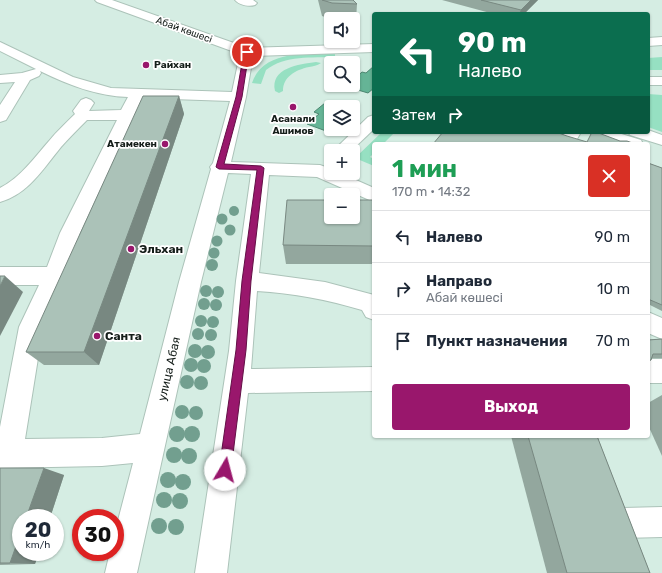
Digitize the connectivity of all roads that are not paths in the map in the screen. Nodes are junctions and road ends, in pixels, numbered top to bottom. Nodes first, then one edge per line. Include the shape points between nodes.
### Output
1 (101, 0) edge
2 (662, 41) edge
3 (650, 42) edge
4 (0, 46) edge
5 (372, 48) edge
6 (247, 52) junction
7 (42, 68) junction
8 (25, 77) junction
9 (0, 79) edge
10 (650, 81) edge
11 (662, 81) edge
12 (94, 88) junction
13 (138, 94) junction
14 (239, 97) junction
15 (83, 115) junction
16 (128, 116) junction
17 (0, 117) edge
18 (372, 122) edge
19 (604, 134) edge
20 (642, 134) edge
21 (662, 140) edge
22 (629, 142) edge
23 (348, 144) edge
24 (650, 149) edge
25 (662, 153) edge
26 (324, 166) edge
27 (219, 167) junction
28 (261, 168) junction
29 (348, 180) edge
30 (372, 195) edge
31 (0, 196) edge
32 (0, 276) edge
33 (54, 276) junction
34 (247, 281) junction
35 (372, 306) edge
36 (650, 323) edge
37 (662, 329) edge
38 (650, 371) edge
39 (662, 371) edge
40 (372, 379) edge
41 (237, 381) junction
42 (151, 447) junction
43 (5, 454) edge
44 (662, 522) edge
45 (634, 551) edge
46 (121, 573) edge
47 (211, 573) edge

1 - 6 street, Абай көшесі
2 - 3 street
4 - 7 street
5 - 6 street
6 - 14 street
7 - 8 street
7 - 12 street
8 - 9 street
8 - 17 street
10 - 11 street
12 - 13 street
12 - 15 street via 81,111
13 - 14 street
13 - 16 street
14 - 27 street
15 - 16 street
15 - 31 street via 33,172 13,190
16 - 33 street via 70,233
18 - 23 street
19 - 22 street
20 - 21 street
24 - 25 street
26 - 28 street
27 - 28 street
27 - 42 street, улица Абая
28 - 34 street
29 - 30 street
32 - 33 street
33 - 43 street via 31,327
34 - 35 street via 274,282 355,298 370,303
34 - 41 street
36 - 37 street
38 - 39 street
40 - 41 street
41 - 47 street
42 - 43 street via 102,452
42 - 46 street, улица Абая
44 - 45 street via 618,512

